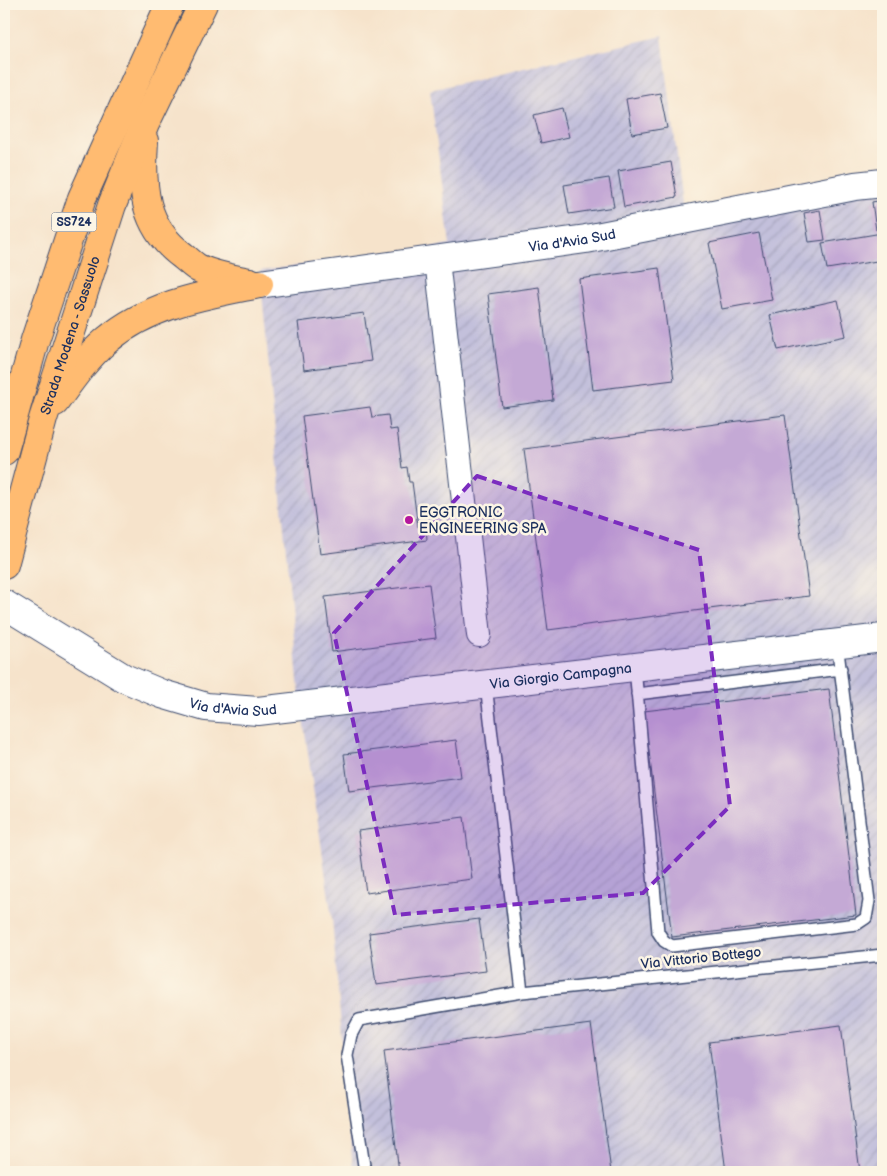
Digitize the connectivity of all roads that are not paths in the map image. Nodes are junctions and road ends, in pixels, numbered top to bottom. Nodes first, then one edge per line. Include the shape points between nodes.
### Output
1 (170, 4) edge
2 (203, 4) edge
3 (146, 124) junction
4 (883, 182) edge
5 (437, 260) junction
6 (259, 284) junction
7 (42, 419) junction
8 (4, 451) edge
9 (4, 565) edge
10 (4, 604) edge
11 (479, 635) dead end
12 (883, 638) edge
13 (839, 656) junction
14 (635, 667) junction
15 (486, 685) junction
16 (637, 694) junction
17 (883, 955) edge
18 (522, 992) junction
19 (365, 1172) edge

1 - 8 highway, SS724 via 82,198 35,340
2 - 3 highway, Strada Modena - Sassuolo / SS724
3 - 6 highway via 142,169 145,195 154,225 171,248 198,268
3 - 7 highway, Strada Modena - Sassuolo / SS724 via 112,205
4 - 5 street, Via d'Avia Sud via 586,239
5 - 6 street, Via d'Avia Sud
5 - 11 street
6 - 7 highway via 198,296 164,306 133,321 106,341 83,365
7 - 9 highway, Strada Modena - Sassuolo / SS724
10 - 15 street, Via d'Avia Sud via 124,678 206,707 258,711
12 - 13 street, Via Giorgio Campagna
13 - 14 street, Via Giorgio Campagna
13 - 16 lane
13 - 16 lane via 869,900 866,918 856,924 672,946 664,941 658,932
14 - 15 street, Via Giorgio Campagna
14 - 16 lane
15 - 18 lane, Via Giorgio Campagna
17 - 18 lane, Via Vittorio Bottego
18 - 19 lane, Via Vittorio Bottego via 359,1020 350,1034 347,1054

